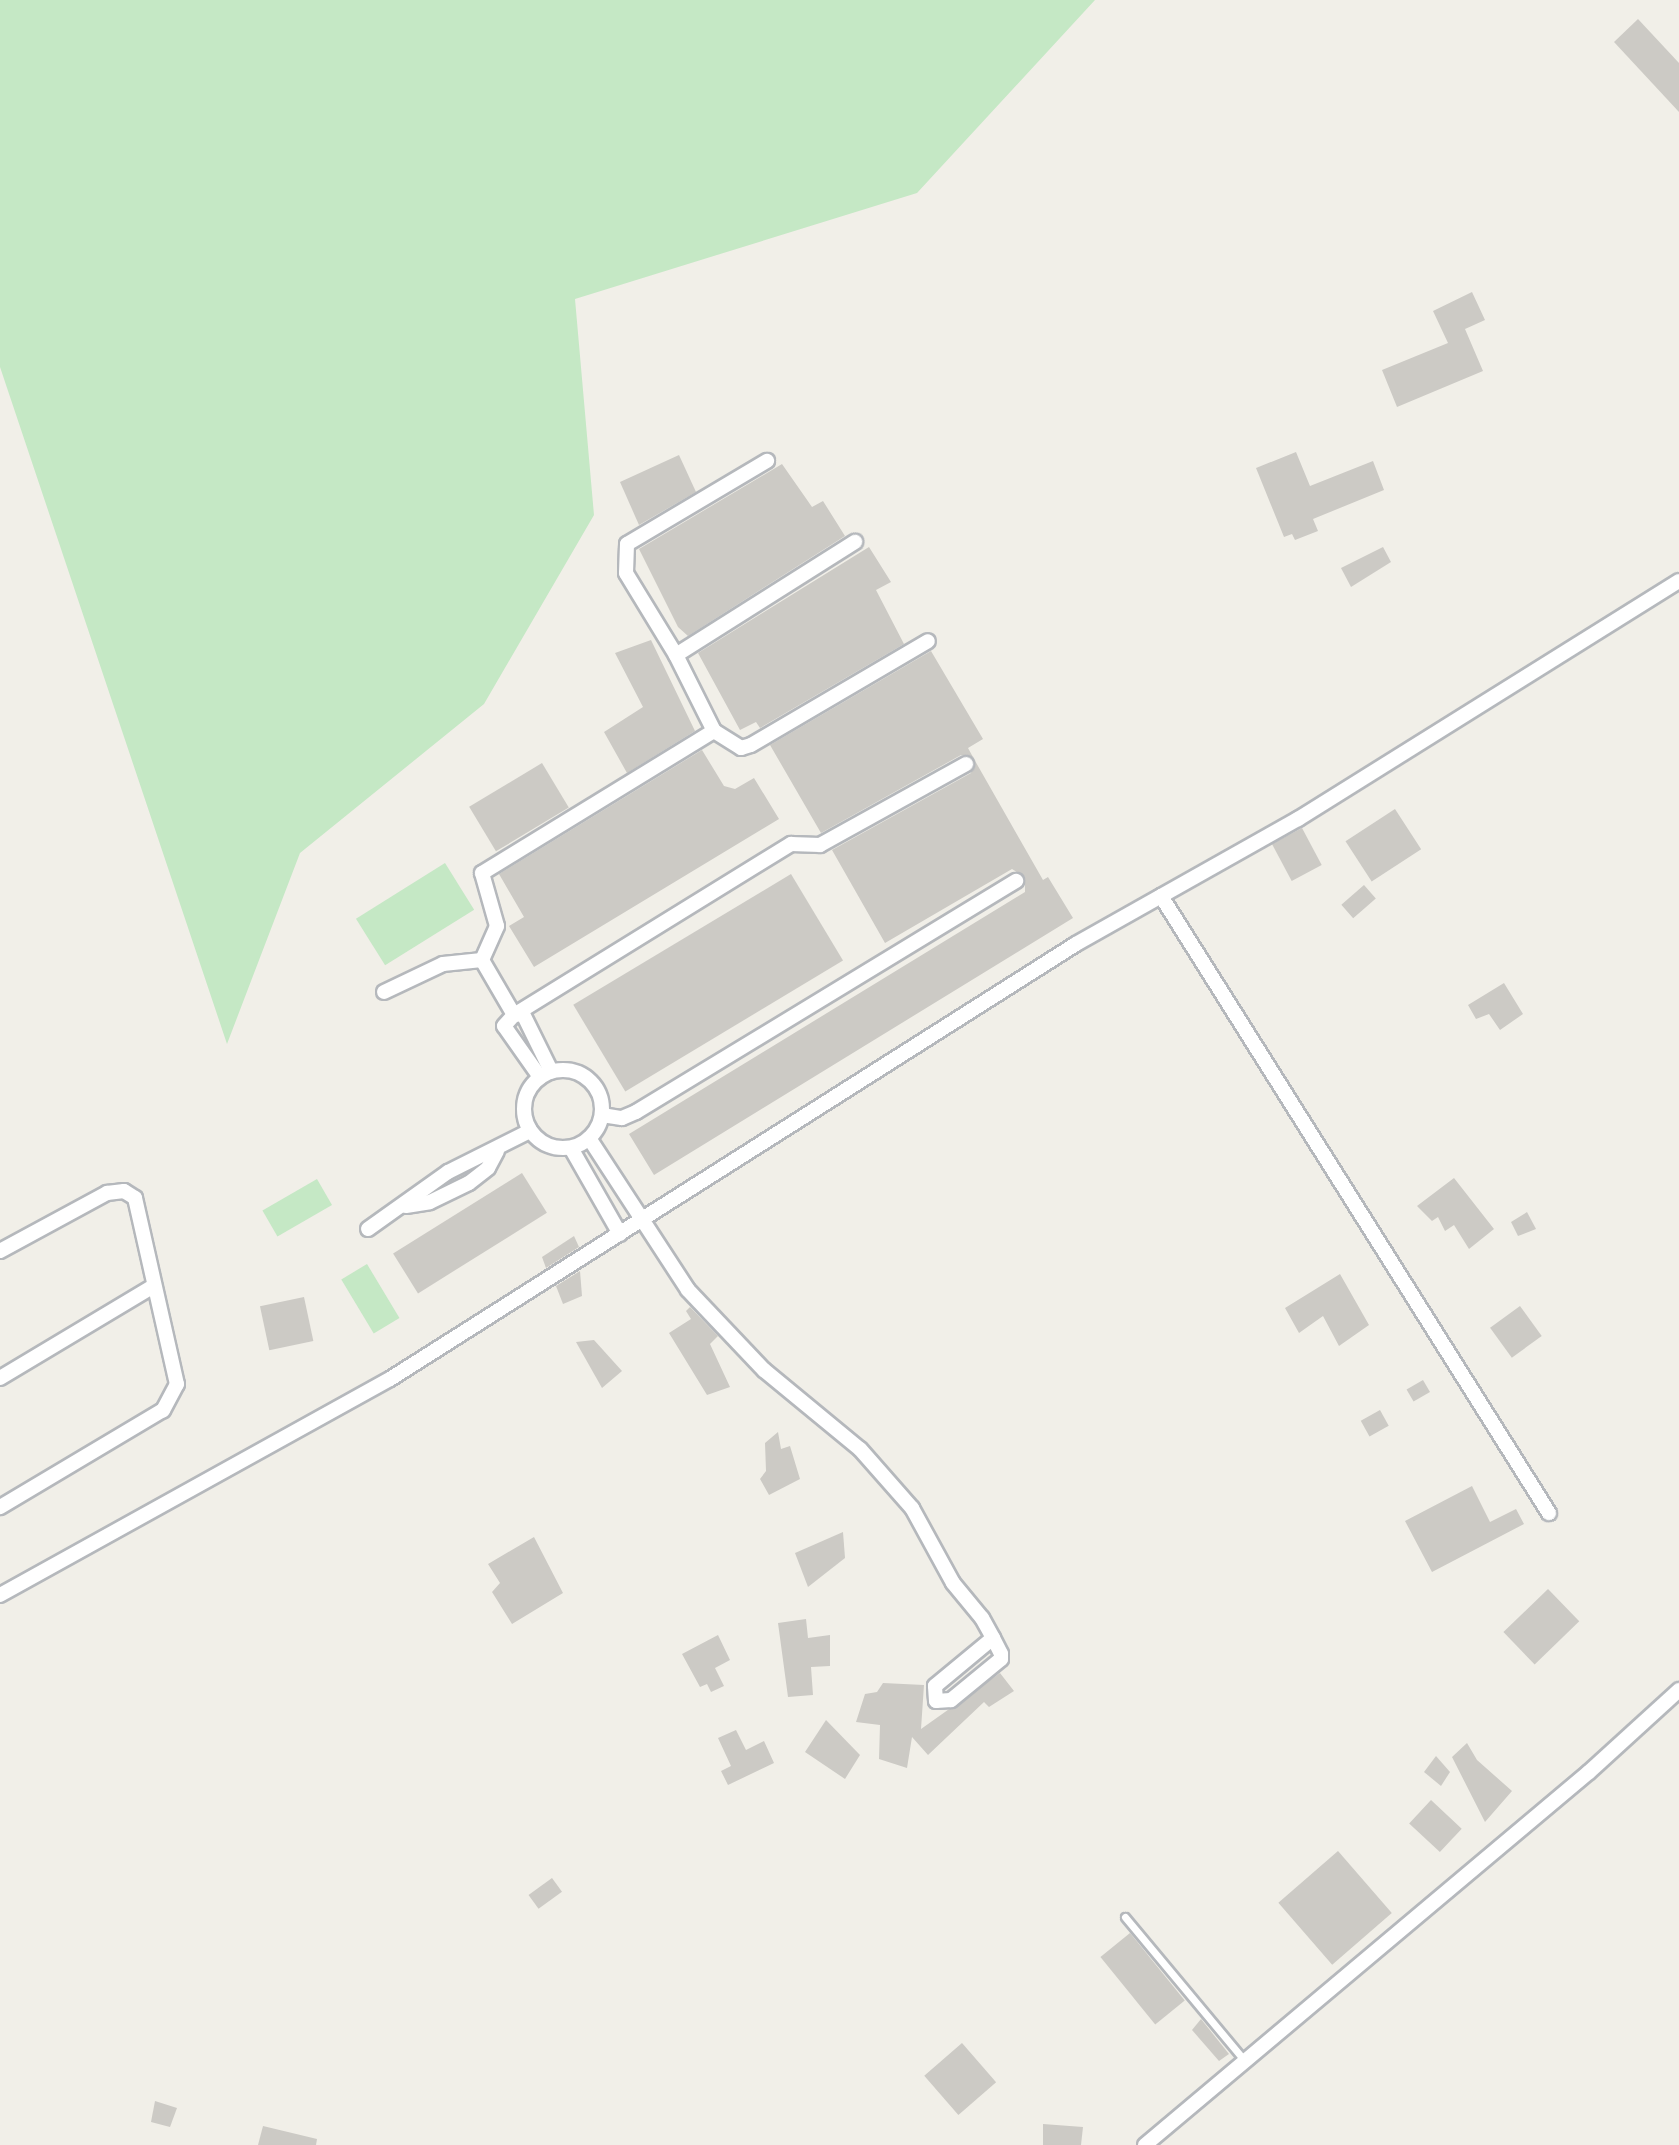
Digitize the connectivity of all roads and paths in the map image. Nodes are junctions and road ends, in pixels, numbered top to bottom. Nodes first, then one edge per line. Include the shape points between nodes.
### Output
1 (767, 461) dead end
2 (855, 542) dead end
3 (1679, 581) edge
4 (928, 641) dead end
5 (676, 655) junction
6 (714, 731) junction
7 (966, 764) dead end
8 (1016, 881) dead end
9 (1161, 896) junction
10 (482, 960) junction
11 (384, 992) dead end
12 (514, 1015) junction
13 (546, 1074) junction
14 (602, 1115) junction
15 (530, 1131) junction
16 (589, 1138) junction
17 (571, 1148) junction
18 (641, 1221) junction
19 (368, 1229) dead end
20 (620, 1234) junction
21 (0, 1251) edge
22 (154, 1286) junction
23 (0, 1378) edge
24 (0, 1507) edge
25 (1549, 1513) dead end
26 (0, 1595) edge
27 (993, 1638) junction
28 (1679, 1690) edge
29 (1125, 1917) dead end
30 (1244, 2060) junction
31 (1145, 2145) edge

1 - 5 street via 627,544 626,573
2 - 5 street
3 - 9 street via 1298,819
4 - 6 street via 751,745 741,748
5 - 6 street
6 - 10 street via 487,867 482,881 497,926
7 - 12 street via 820,845 791,844
8 - 14 street via 636,1112 622,1118
9 - 18 street via 1076,944
9 - 25 street
10 - 11 street via 443,964
10 - 12 street
12 - 13 street via 523,1014
12 - 13 street via 504,1026
13 - 14 street via 564,1069 588,1079 597,1089
13 - 15 street via 525,1097
14 - 16 street
15 - 17 street via 552,1147
15 - 19 street via 497,1151 488,1168 469,1183 430,1202 406,1206
16 - 17 street
16 - 18 street
17 - 20 street
18 - 20 street
18 - 27 street via 688,1290 764,1370 860,1449 912,1508 953,1583
20 - 26 street via 390,1379
21 - 22 street via 97,1198 124,1191 135,1198
22 - 23 street
22 - 24 street via 177,1384 163,1410
27 - 27 street via 935,1686 936,1701 951,1700 997,1665 1001,1654
28 - 30 street via 1589,1772
29 - 30 lane
30 - 31 street

